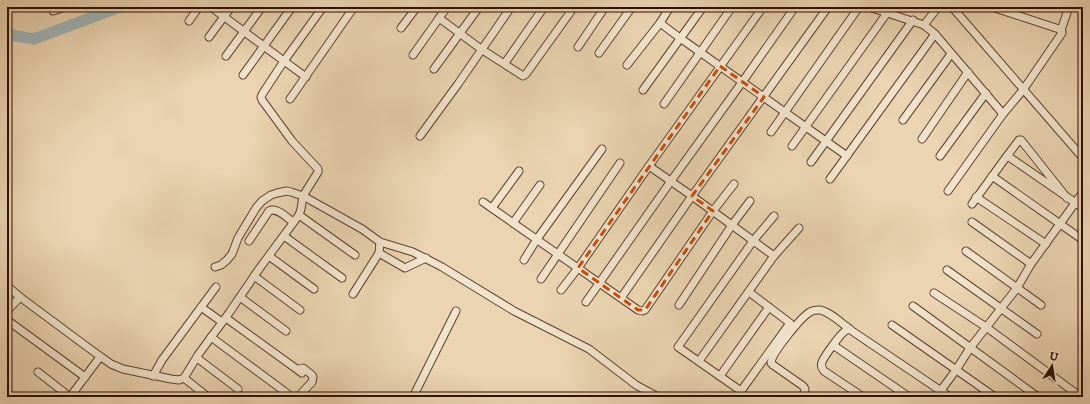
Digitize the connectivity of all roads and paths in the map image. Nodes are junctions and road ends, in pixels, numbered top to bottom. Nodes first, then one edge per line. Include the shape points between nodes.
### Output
1 (50, 7) edge
2 (65, 7) edge
3 (199, 7) edge
4 (211, 7) edge
5 (231, 7) edge
6 (262, 7) edge
7 (292, 7) edge
8 (323, 7) edge
9 (354, 7) edge
10 (417, 7) edge
11 (447, 7) edge
12 (479, 7) edge
13 (511, 7) edge
14 (544, 7) edge
15 (574, 7) edge
16 (605, 7) edge
17 (632, 7) edge
18 (670, 7) edge
19 (703, 7) edge
20 (732, 7) edge
21 (763, 7) edge
22 (795, 7) edge
23 (828, 7) edge
24 (859, 7) edge
25 (869, 7) edge
26 (938, 7) edge
27 (952, 7) edge
28 (992, 7) edge
29 (1069, 7) edge
30 (887, 13) junction
31 (224, 17) junction
32 (439, 18) junction
33 (189, 20) dead end
34 (913, 20) junction
35 (660, 23) junction
36 (924, 25) junction
37 (402, 28) dead end
38 (1061, 30) junction
39 (244, 32) junction
40 (460, 33) junction
41 (935, 34) junction
42 (209, 37) dead end
43 (680, 38) junction
44 (264, 46) junction
45 (578, 46) dead end
46 (481, 49) junction
47 (701, 52) junction
48 (599, 53) dead end
49 (951, 54) junction
50 (413, 55) dead end
51 (226, 56) dead end
52 (284, 61) junction
53 (505, 63) junction
54 (627, 65) dead end
55 (720, 66) junction
56 (434, 69) dead end
57 (968, 72) junction
58 (244, 75) dead end
59 (306, 77) junction
60 (743, 81) junction
61 (643, 90) dead end
62 (1023, 90) junction
63 (986, 93) junction
64 (764, 97) junction
65 (290, 99) dead end
66 (664, 104) dead end
67 (785, 112) junction
68 (1003, 114) junction
69 (903, 120) dead end
70 (806, 126) junction
71 (771, 132) dead end
72 (420, 136) dead end
73 (922, 139) dead end
74 (827, 141) junction
75 (792, 146) dead end
76 (602, 149) dead end
77 (847, 156) junction
78 (940, 156) dead end
79 (1007, 156) junction
80 (1083, 158) edge
81 (811, 162) dead end
82 (620, 164) dead end
83 (649, 166) junction
84 (519, 171) dead end
85 (992, 176) junction
86 (830, 179) dead end
87 (670, 181) junction
88 (734, 184) dead end
89 (540, 185) dead end
90 (948, 191) dead end
91 (1083, 192) edge
92 (303, 196) junction
93 (692, 196) junction
94 (976, 197) junction
95 (1067, 198) junction
96 (750, 201) dead end
97 (483, 202) dead end
98 (1075, 203) junction
99 (972, 204) dead end
100 (492, 208) junction
101 (1083, 208) edge
102 (713, 212) junction
103 (299, 215) junction
104 (774, 216) dead end
105 (293, 222) junction
106 (972, 222) dead end
107 (513, 223) junction
108 (1060, 224) junction
109 (732, 225) junction
110 (799, 228) dead end
111 (284, 236) junction
112 (537, 239) junction
113 (1083, 240) edge
114 (249, 241) dead end
115 (753, 241) junction
116 (380, 242) junction
117 (1046, 244) junction
118 (966, 251) dead end
119 (380, 253) junction
120 (558, 254) junction
121 (355, 255) dead end
122 (268, 256) junction
123 (774, 256) junction
124 (426, 258) junction
125 (524, 260) dead end
126 (1031, 264) junction
127 (215, 267) dead end
128 (578, 268) junction
129 (948, 270) dead end
130 (254, 276) junction
131 (342, 278) dead end
132 (541, 279) dead end
133 (600, 283) junction
134 (7, 286) edge
135 (216, 286) dead end
136 (1017, 288) junction
137 (314, 289) dead end
138 (561, 290) dead end
139 (749, 292) junction
140 (934, 293) dead end
141 (353, 294) dead end
142 (20, 297) junction
143 (240, 297) junction
144 (621, 298) junction
145 (586, 302) dead end
146 (679, 305) dead end
147 (1041, 305) dead end
148 (913, 306) dead end
149 (201, 307) junction
150 (769, 307) junction
151 (1000, 308) junction
152 (300, 310) dead end
153 (7, 311) edge
154 (456, 311) dead end
155 (7, 320) edge
156 (224, 320) junction
157 (892, 325) dead end
158 (986, 327) junction
159 (850, 329) junction
160 (286, 331) dead end
161 (1037, 334) dead end
162 (211, 337) junction
163 (833, 345) junction
164 (970, 348) junction
165 (100, 357) junction
166 (197, 358) junction
167 (699, 361) junction
168 (956, 370) junction
169 (38, 372) dead end
170 (153, 376) junction
171 (720, 376) junction
172 (85, 377) junction
173 (184, 378) junction
174 (238, 389) dead end
175 (941, 390) junction
176 (198, 393) edge
177 (288, 394) dead end
178 (655, 396) edge
179 (70, 397) edge
180 (208, 397) edge
181 (298, 397) edge
182 (413, 397) edge
183 (801, 397) edge
184 (863, 397) edge
185 (909, 397) edge
186 (936, 397) edge
187 (950, 397) edge
188 (995, 397) edge
189 (1038, 397) edge
190 (1080, 397) edge

1 - 2 street via 53,11
3 - 33 street
4 - 31 street
5 - 31 street
6 - 39 street
7 - 44 street
8 - 52 street
9 - 59 street
10 - 37 street
11 - 32 street
12 - 40 street
13 - 46 street
14 - 53 street
15 - 53 street via 525,76
16 - 45 street
17 - 48 street
18 - 35 street
19 - 43 street
20 - 47 street
21 - 55 street
22 - 60 street
23 - 64 street
24 - 67 street
25 - 30 street
26 - 36 street
27 - 62 street
28 - 38 street
29 - 38 street
30 - 34 street
30 - 70 street
31 - 39 street
31 - 42 street
32 - 40 street
32 - 50 street
34 - 36 street
34 - 74 street
35 - 43 street
35 - 54 street
36 - 41 street
38 - 62 street via 1061,35
39 - 44 street
39 - 51 street
40 - 46 street
40 - 56 street
41 - 49 street
41 - 77 street
43 - 47 street
43 - 61 street
44 - 52 street
44 - 58 street
46 - 53 street
46 - 72 street
47 - 55 street
47 - 66 street
49 - 57 street
49 - 69 street
52 - 59 street
52 - 92 street via 262,98 292,141 318,170
55 - 60 street
55 - 83 street
57 - 63 street
57 - 73 street
59 - 65 street
60 - 64 street
60 - 87 street
62 - 68 street
62 - 80 street
63 - 68 street
63 - 78 street
64 - 67 street
64 - 93 street
67 - 70 street
67 - 71 street
68 - 90 street
70 - 74 street
70 - 75 street
74 - 77 street
74 - 81 street
76 - 112 street
77 - 86 street
79 - 85 street
79 - 95 street
79 - 95 street via 1020,140
82 - 120 street
83 - 87 street
83 - 128 street
84 - 100 street
85 - 94 street
85 - 108 street
87 - 93 street
87 - 133 street
88 - 102 street
89 - 107 street
91 - 98 street
92 - 103 street
92 - 116 street
92 - 127 street via 281,192 262,201 238,238 232,254 224,263
93 - 102 street
93 - 144 street
94 - 99 street
94 - 117 street
95 - 98 street
96 - 109 street
97 - 100 street
98 - 101 street
98 - 108 street
100 - 107 street
102 - 109 street
102 - 144 street via 644,311 638,310
103 - 105 street
103 - 121 street
104 - 115 street
105 - 111 street
105 - 114 street via 273,209
106 - 126 street
107 - 112 street
108 - 113 street
108 - 117 street
109 - 115 street
109 - 146 street
110 - 123 street
111 - 122 street
111 - 131 street
112 - 120 street
112 - 125 street
115 - 123 street
115 - 167 street via 678,347
116 - 119 street
116 - 124 street
117 - 126 street
118 - 136 street
119 - 124 street via 405,268
119 - 141 street
120 - 128 street
120 - 132 street
122 - 130 street
122 - 137 street
123 - 139 street
124 - 178 street via 514,311 589,349 636,385
126 - 136 street
128 - 133 street
128 - 138 street
129 - 151 street
130 - 143 street
130 - 152 street
133 - 144 street
133 - 145 street
134 - 142 street
135 - 149 street
136 - 147 street
136 - 151 street
139 - 150 street
139 - 167 street
140 - 158 street
142 - 153 street
142 - 165 street
143 - 156 street
143 - 160 street
148 - 164 street
149 - 156 street
149 - 170 street
150 - 171 street
150 - 171 street via 790,323 741,391
151 - 158 street
151 - 161 street
154 - 182 street
155 - 172 street
156 - 162 street
156 - 181 street via 300,371 303,368 312,375 312,382
157 - 168 street
158 - 164 street
158 - 190 street
159 - 163 street via 844,331
159 - 175 street
159 - 183 street via 825,311 815,310 808,313 784,340 772,357 771,363 805,388
162 - 166 street
162 - 177 street
163 - 184 street via 821,364 822,368
163 - 185 street
164 - 168 street
164 - 189 street
165 - 170 street via 117,367
165 - 172 street
166 - 173 street
166 - 174 street
167 - 171 street
168 - 175 street
168 - 188 street
169 - 179 street
170 - 173 street via 175,380
172 - 179 street
173 - 176 street
175 - 186 street
175 - 187 street
176 - 180 street

